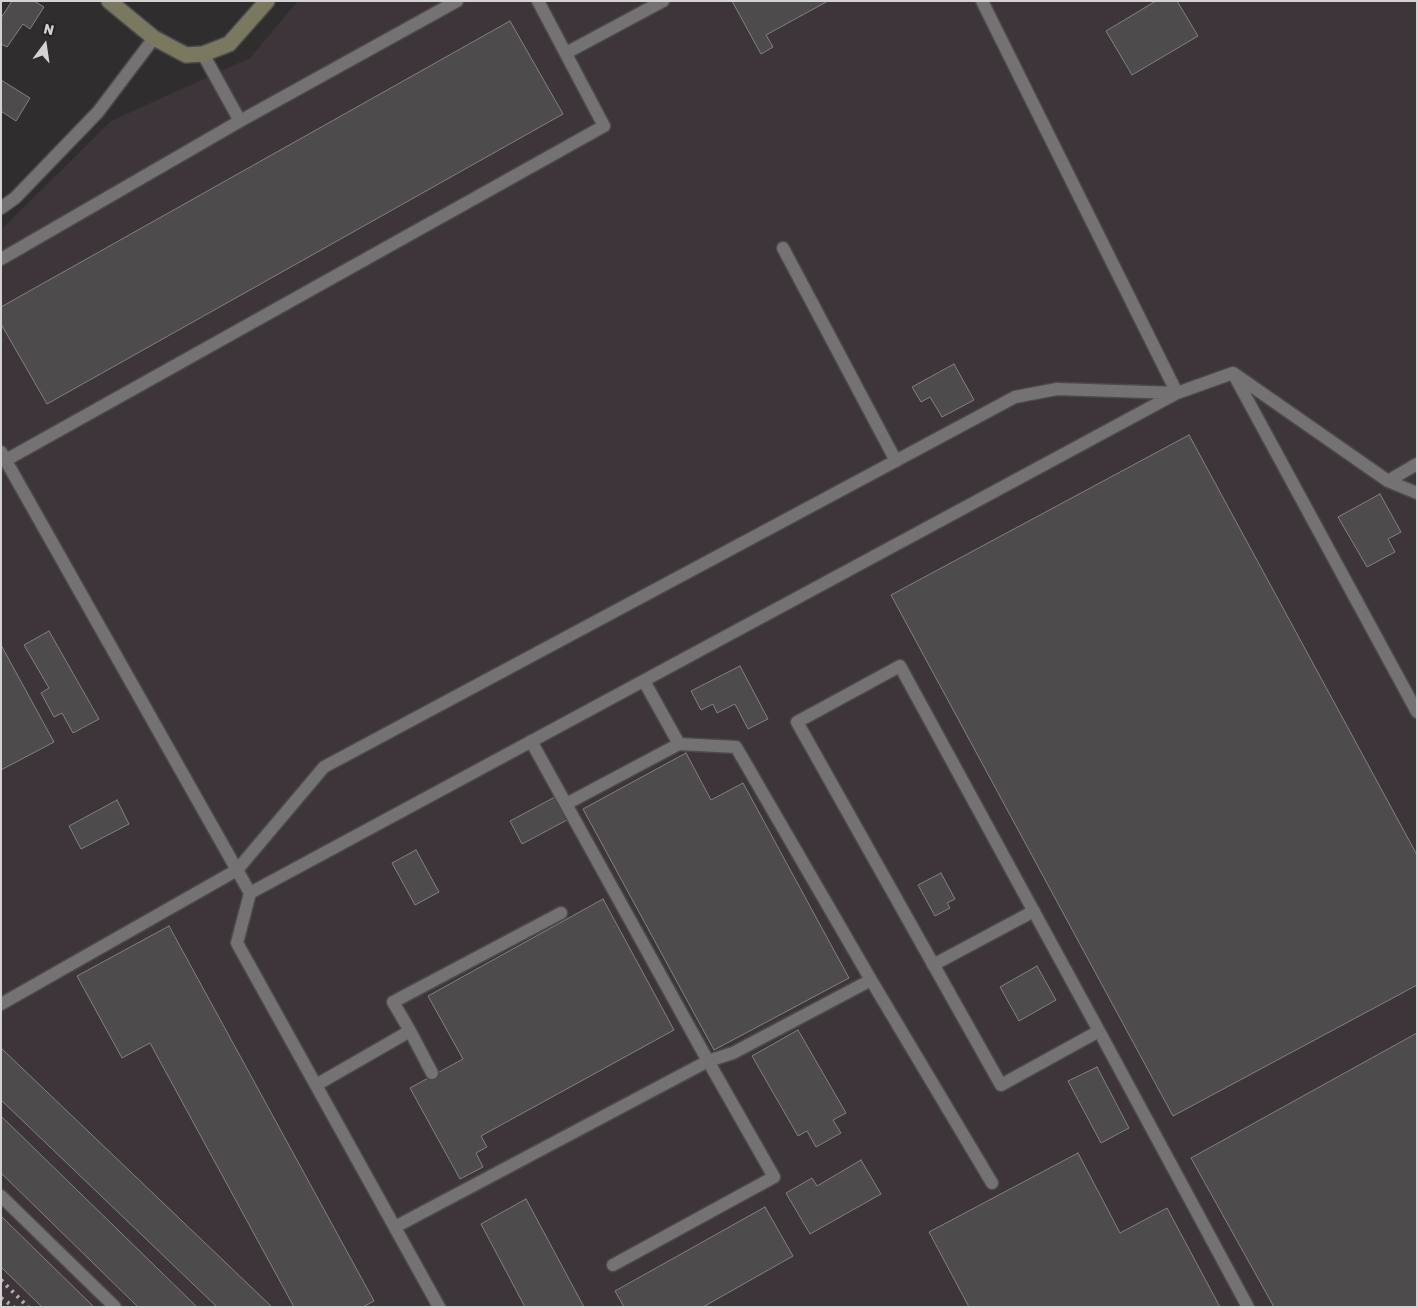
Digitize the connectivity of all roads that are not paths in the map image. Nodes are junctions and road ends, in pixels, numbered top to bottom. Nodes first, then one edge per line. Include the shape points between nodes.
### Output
1 (109, 1) edge
2 (266, 1) edge
3 (457, 1) edge
4 (538, 1) edge
5 (663, 1) edge
6 (982, 1) edge
7 (154, 38) junction
8 (566, 53) junction
9 (203, 54) junction
10 (240, 121) junction
11 (1, 208) edge
12 (783, 248) dead end
13 (1, 259) edge
14 (1233, 373) junction
15 (1177, 393) junction
16 (4, 456) edge
17 (896, 461) junction
18 (1417, 464) edge
19 (1388, 481) junction
20 (1417, 492) edge
21 (644, 681) junction
22 (1417, 712) edge
23 (531, 742) junction
24 (679, 744) junction
25 (566, 804) junction
26 (237, 870) junction
27 (250, 893) junction
28 (1034, 911) junction
29 (561, 913) dead end
30 (934, 965) junction
31 (871, 980) junction
32 (1, 1004) edge
33 (410, 1031) junction
34 (1099, 1031) junction
35 (708, 1061) junction
36 (432, 1073) dead end
37 (316, 1086) junction
38 (992, 1183) dead end
39 (1, 1196) edge
40 (395, 1227) junction
41 (613, 1266) dead end
42 (115, 1307) edge
43 (439, 1307) edge
44 (1248, 1307) edge

1 - 7 street
2 - 9 street via 229,44
3 - 10 lane
4 - 8 lane
5 - 8 lane
6 - 15 lane
7 - 9 street via 186,55
7 - 11 lane via 98,112 15,198
8 - 16 lane via 604,126
9 - 10 lane
10 - 13 lane
12 - 17 lane
14 - 15 lane
14 - 19 lane
14 - 22 lane
15 - 17 lane via 1057,389 1015,397
15 - 21 lane
16 - 26 lane
17 - 26 lane via 324,767
18 - 19 lane
19 - 20 lane
21 - 23 lane
21 - 24 lane
23 - 25 lane
23 - 27 lane
24 - 25 lane
24 - 31 lane via 736,747
25 - 35 lane
26 - 27 lane
26 - 32 lane
27 - 37 lane via 237,943
28 - 30 lane
28 - 30 lane via 900,666 797,722
28 - 34 lane
29 - 33 lane via 393,1002
30 - 34 lane via 1001,1085
31 - 35 lane via 733,1053
31 - 38 lane
33 - 36 lane
33 - 37 lane
34 - 44 lane
35 - 40 lane
35 - 41 lane via 774,1177
37 - 40 lane
39 - 42 lane
40 - 43 lane

